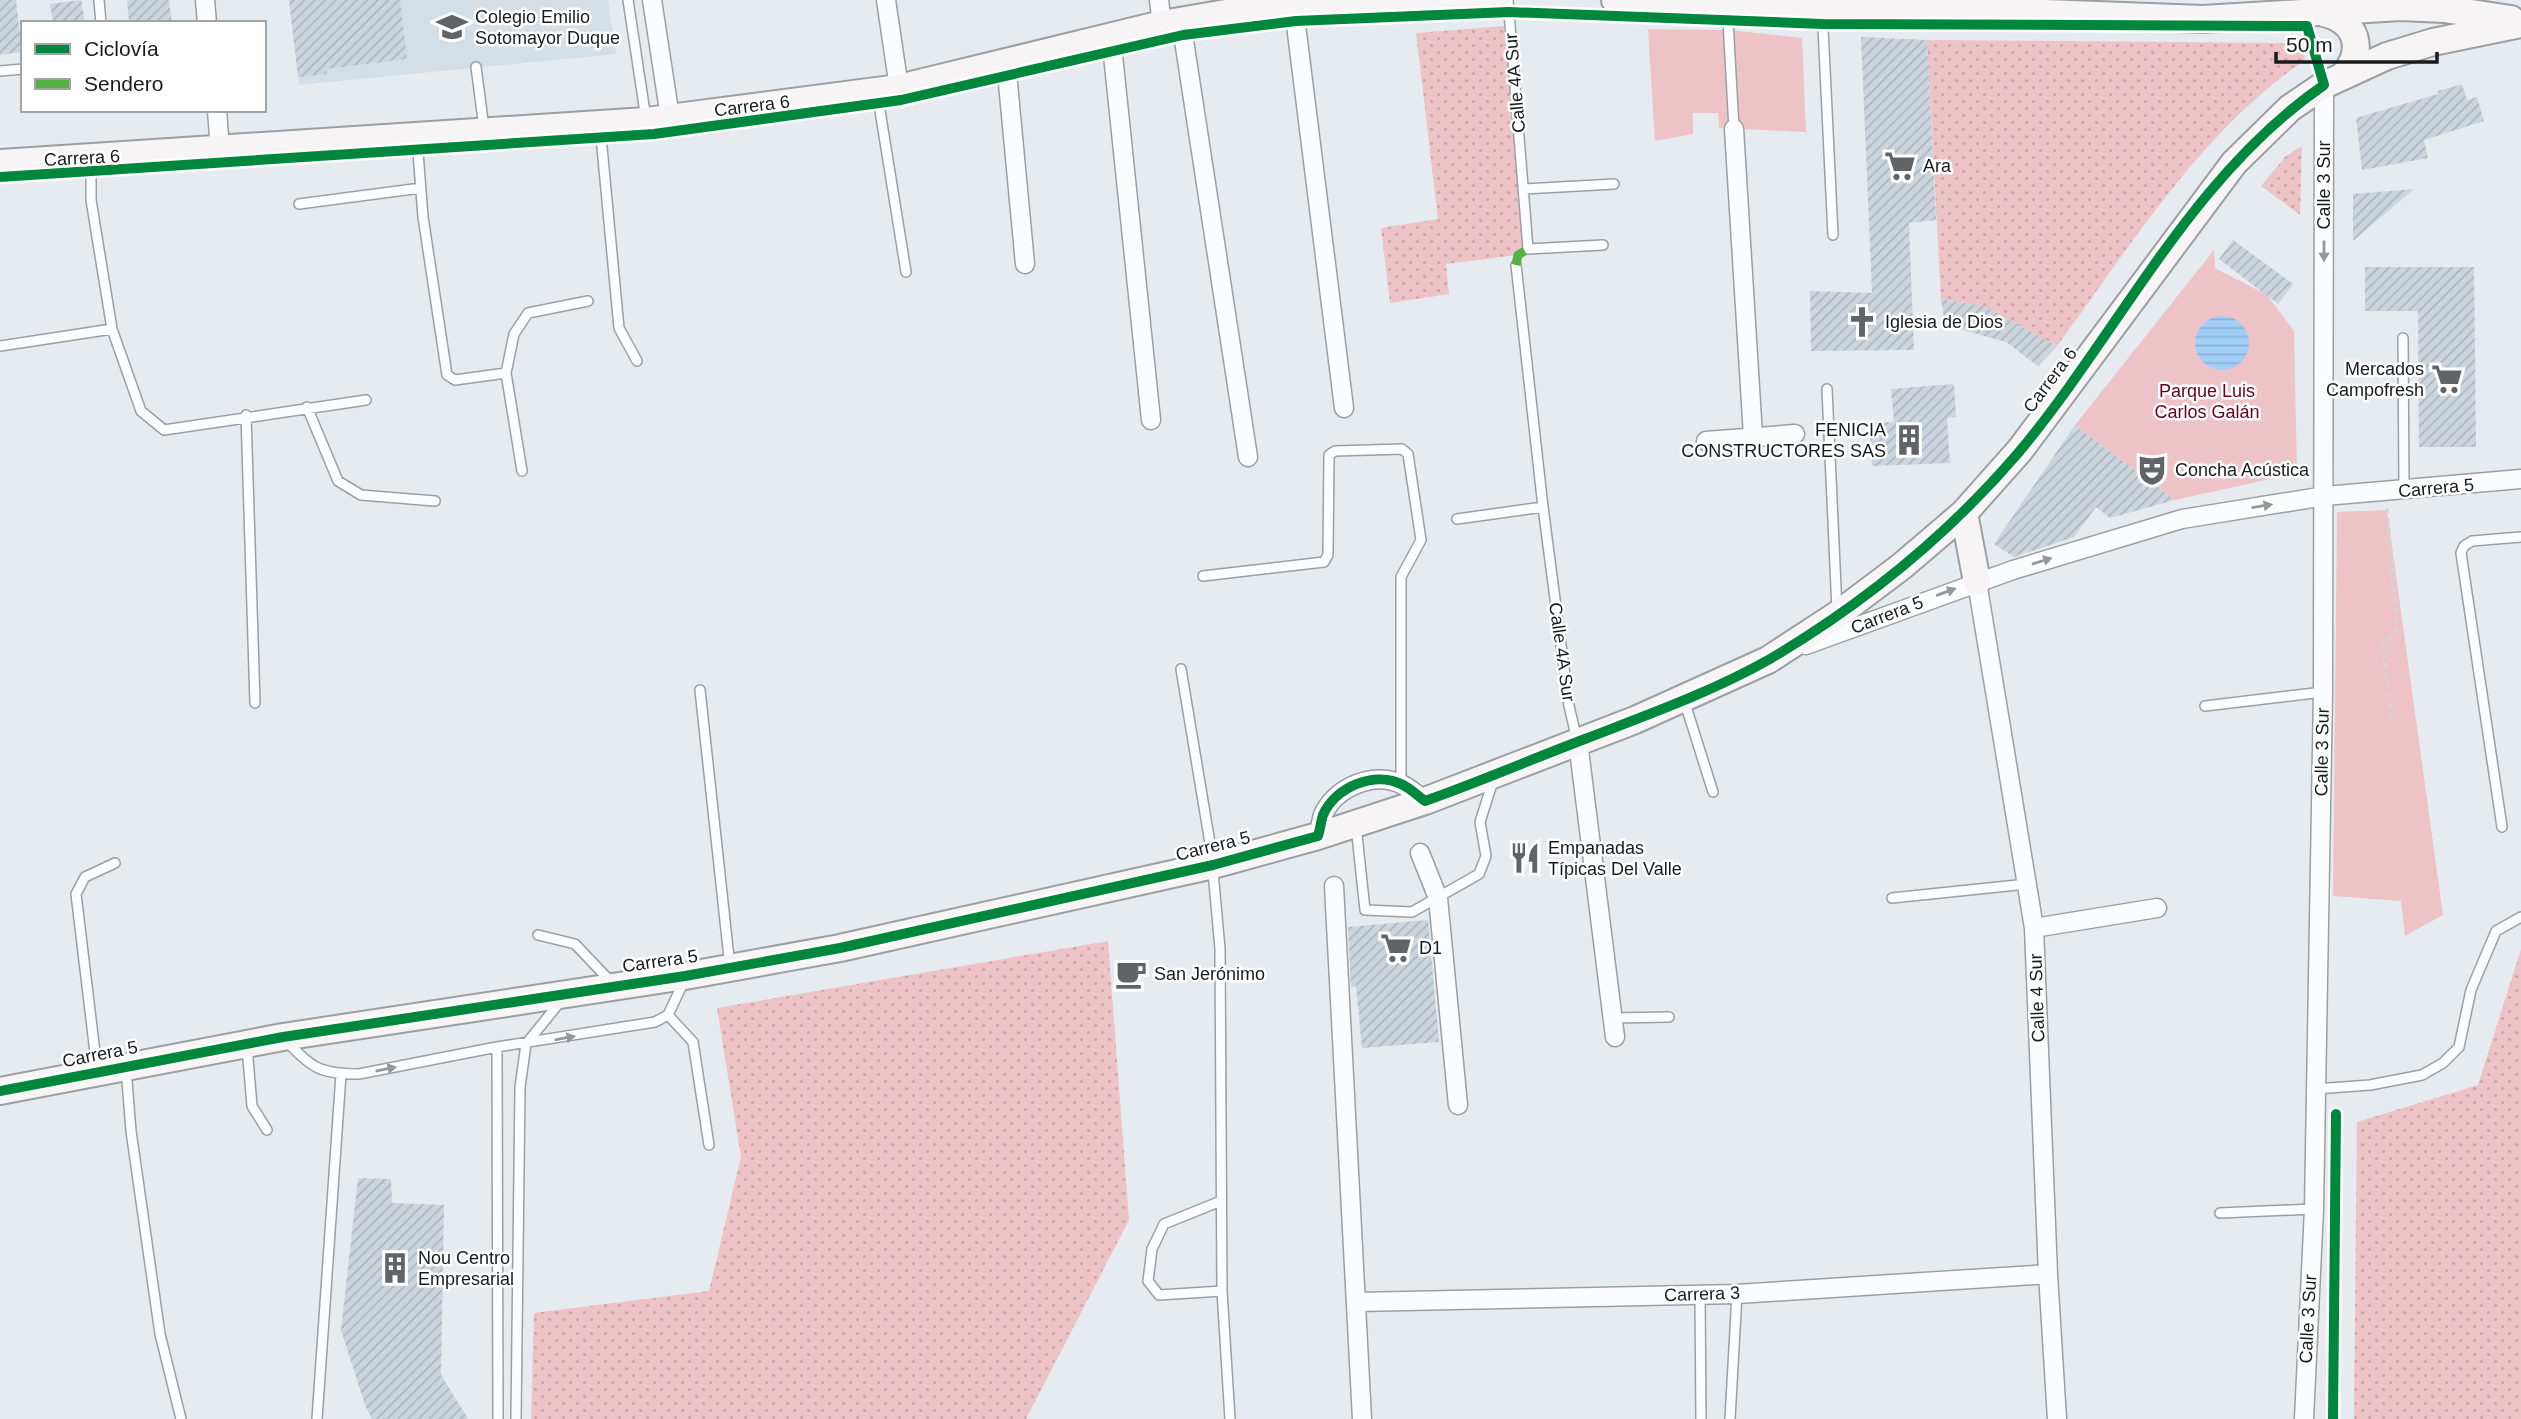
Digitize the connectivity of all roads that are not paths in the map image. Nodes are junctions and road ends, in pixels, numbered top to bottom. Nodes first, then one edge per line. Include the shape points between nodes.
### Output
1 (99, 0) edge
2 (205, 0) edge
3 (628, 0) edge
4 (653, 0) edge
5 (886, 0) edge
6 (1496, 0) edge
7 (1508, 0) edge
8 (1615, 0) edge
9 (1442, 1) edge
10 (1727, 1) edge
11 (1358, 2) edge
12 (1901, 4) edge
13 (1822, 5) junction
14 (1294, 9) junction
15 (2324, 13) junction
16 (1167, 15) edge
17 (101, 21) edge
18 (207, 21) edge
19 (2521, 22) edge
20 (1111, 36) junction
21 (1006, 62) junction
22 (476, 67) dead end
23 (21, 69) edge
24 (0, 71) edge
25 (2334, 80) junction
26 (888, 89) junction
27 (217, 112) edge
28 (658, 119) junction
29 (600, 124) junction
30 (1734, 129) joint
31 (485, 132) junction
32 (416, 137) junction
33 (220, 150) junction
34 (91, 158) junction
35 (0, 163) edge
36 (1615, 184) dead end
37 (421, 188) junction
38 (1524, 189) junction
39 (299, 204) dead end
40 (1833, 235) dead end
41 (1603, 245) dead end
42 (1025, 264) dead end
43 (1516, 265) dead end
44 (906, 272) dead end
45 (588, 301) dead end
46 (112, 329) junction
47 (2403, 338) dead end
48 (0, 346) edge
49 (637, 361) dead end
50 (506, 373) junction
51 (1827, 389) dead end
52 (366, 400) dead end
53 (307, 407) junction
54 (1343, 408) dead end
55 (246, 415) junction
56 (1151, 420) dead end
57 (1795, 434) dead end
58 (1753, 436) junction
59 (1706, 441) dead end
60 (1248, 457) dead end
61 (522, 471) dead end
62 (2521, 480) edge
63 (2395, 492) junction
64 (2325, 496) junction
65 (435, 500) dead end
66 (1543, 507) junction
67 (1964, 513) junction
68 (1457, 519) dead end
69 (2521, 537) edge
70 (1203, 576) dead end
71 (1977, 582) junction
72 (1837, 615) junction
73 (1768, 660) junction
74 (1181, 669) dead end
75 (700, 690) dead end
76 (2323, 692) junction
77 (1684, 699) junction
78 (255, 703) dead end
79 (2205, 706) dead end
80 (1578, 741) junction
81 (1494, 776) junction
82 (1401, 783) junction
83 (1713, 792) dead end
84 (1425, 801) junction
85 (1356, 825) junction
86 (2502, 827) dead end
87 (1318, 836) junction
88 (1420, 853) dead end
89 (115, 863) dead end
90 (1213, 865) junction
91 (2027, 884) junction
92 (1334, 886) dead end
93 (1438, 898) junction
94 (1892, 898) dead end
95 (2157, 908) dead end
96 (2521, 917) edge
97 (2034, 928) junction
98 (538, 935) dead end
99 (730, 968) junction
100 (685, 976) junction
101 (614, 985) junction
102 (568, 993) junction
103 (668, 1016) junction
104 (1669, 1017) dead end
105 (1613, 1018) junction
106 (283, 1037) junction
107 (1615, 1037) dead end
108 (526, 1044) junction
109 (247, 1046) junction
110 (497, 1047) junction
111 (126, 1067) junction
112 (97, 1073) junction
113 (341, 1074) junction
114 (2314, 1089) junction
115 (0, 1091) edge
116 (1458, 1105) dead end
117 (267, 1130) dead end
118 (709, 1145) dead end
119 (1221, 1201) junction
120 (2314, 1209) junction
121 (2220, 1213) dead end
122 (2048, 1274) junction
123 (1222, 1290) junction
124 (1737, 1293) junction
125 (1700, 1294) junction
126 (1357, 1302) junction
127 (181, 1419) edge
128 (317, 1419) edge
129 (498, 1419) edge
130 (516, 1419) edge
131 (1230, 1419) edge
132 (1362, 1419) edge
133 (1701, 1419) edge
134 (1730, 1419) edge
135 (2057, 1419) edge
136 (2304, 1419) edge

1 - 17 lane
2 - 18 street
3 - 28 lane
4 - 28 street
5 - 26 street
6 - 9 main road, Carrera 6
7 - 38 lane, Calle 4A Sur
8 - 10 main road, Carrera 6
9 - 11 main road, Carrera 6
10 - 13 main road, Carrera 6
10 - 30 lane
11 - 14 main road, Carrera 6
12 - 13 main road, Carrera 6
12 - 15 main road, Carrera 6 via 2203,14
13 - 40 lane
14 - 16 main road, Carrera 6
14 - 54 street
15 - 19 main road, Carrera 6 via 2401,6
15 - 25 main road via 2338,16 2356,38 2353,65
16 - 20 main road, Carrera 6
16 - 60 street
19 - 25 main road, Carrera 6 via 2387,56
20 - 21 main road, Carrera 6
20 - 56 street
21 - 26 main road, Carrera 6
21 - 42 street
22 - 31 lane
23 - 24 lane
25 -> 64 street, Calle 3 Sur
25 - 67 main road, Carrera 6 via 2290,108 2234,163 2020,450
26 - 28 main road, Carrera 6
26 - 44 lane
27 - 33 street
28 - 29 main road, Carrera 6
29 - 31 main road, Carrera 6
29 - 49 lane via 619,328
30 - 58 street
31 - 32 main road, Carrera 6
32 - 33 main road, Carrera 6
32 - 37 lane
33 - 34 main road, Carrera 6
34 - 35 main road, Carrera 6
34 - 46 lane via 91,200
36 - 38 lane
37 - 39 lane
37 - 50 lane via 447,375 455,380
38 - 41 lane, Calle 4A Sur via 1528,249
43 - 66 lane, Calle 4A Sur
45 - 50 lane via 528,313 514,334
46 - 48 lane
46 - 55 lane via 141,411 164,429
47 - 63 lane
50 - 61 lane
51 - 72 lane
52 - 53 lane
53 - 55 lane
53 - 65 lane via 338,481 360,495
55 - 78 lane
57 - 58 street
58 - 59 street
62 - 63 street, Carrera 5
63 - 64 street, Carrera 5
71 -> 64 street, Carrera 5 via 2182,519
64 - 76 street, Calle 3 Sur
66 - 68 lane
66 - 80 lane, Calle 4A Sur via 1569,706
67 - 71 main road
67 - 72 main road, Carrera 6
69 - 86 lane via 2472,541 2461,553
70 - 82 lane via 1324,562 1328,555 1329,455 1402,449 1408,454 1421,540 1401,577
73 -> 71 street, Carrera 5
71 - 91 street, Calle 4 Sur
72 - 73 main road, Carrera 6
73 - 77 main road, Carrera 5
74 - 90 lane
75 - 99 lane
76 - 79 lane
76 - 114 street, Calle 3 Sur
77 - 80 main road, Carrera 5
77 - 83 lane
80 - 81 main road, Carrera 5
80 - 105 street, Calle 4A Sur
81 - 84 main road, Carrera 5
81 - 93 lane via 1480,821 1486,856 1479,874
82 - 84 street
82 - 87 street via 1378,779 1356,784 1337,796 1324,814
84 - 85 main road, Carrera 5
85 - 87 main road, Carrera 5
85 - 93 lane via 1365,911 1412,912
87 - 90 main road, Carrera 5
88 - 93 street
89 - 112 lane via 85,877 76,894
90 - 99 main road, Carrera 5
90 - 119 lane via 1220,949
91 - 94 lane
91 - 97 street, Calle 4 Sur
92 - 126 street
93 - 116 street
95 - 97 street
96 - 114 lane via 2496,931 2471,990 2459,1047 2443,1063 2421,1075 2383,1083
97 - 122 street, Calle 4 Sur
98 - 101 lane via 575,944
99 - 100 main road, Carrera 5
100 - 101 main road, Carrera 5
100 - 103 lane
101 - 102 main road, Carrera 5
102 - 106 main road, Carrera 5
102 - 108 lane
108 -> 103 lane
103 - 118 lane via 693,1042
104 - 105 lane
105 - 107 street, Calle 4A Sur
106 - 109 main road, Carrera 5
106 - 113 lane via 314,1068
108 - 110 lane
108 - 130 lane via 520,1087
109 - 111 main road, Carrera 5
109 - 117 lane via 252,1106
113 -> 110 lane
110 - 129 lane
111 - 112 main road, Carrera 5
111 - 127 lane via 160,1334
112 - 115 main road, Carrera 5
113 - 128 lane
114 - 120 street, Calle 3 Sur
119 - 123 lane
119 - 123 lane via 1164,1224 1152,1249 1148,1282 1158,1295
120 - 121 lane
120 - 136 street, Calle 3 Sur
122 - 124 street, Carrera 3
122 - 135 street, Calle 4 Sur
123 - 131 lane
124 - 125 street, Carrera 3
124 - 134 lane
125 - 126 street, Carrera 3
125 - 133 lane
126 - 132 street

